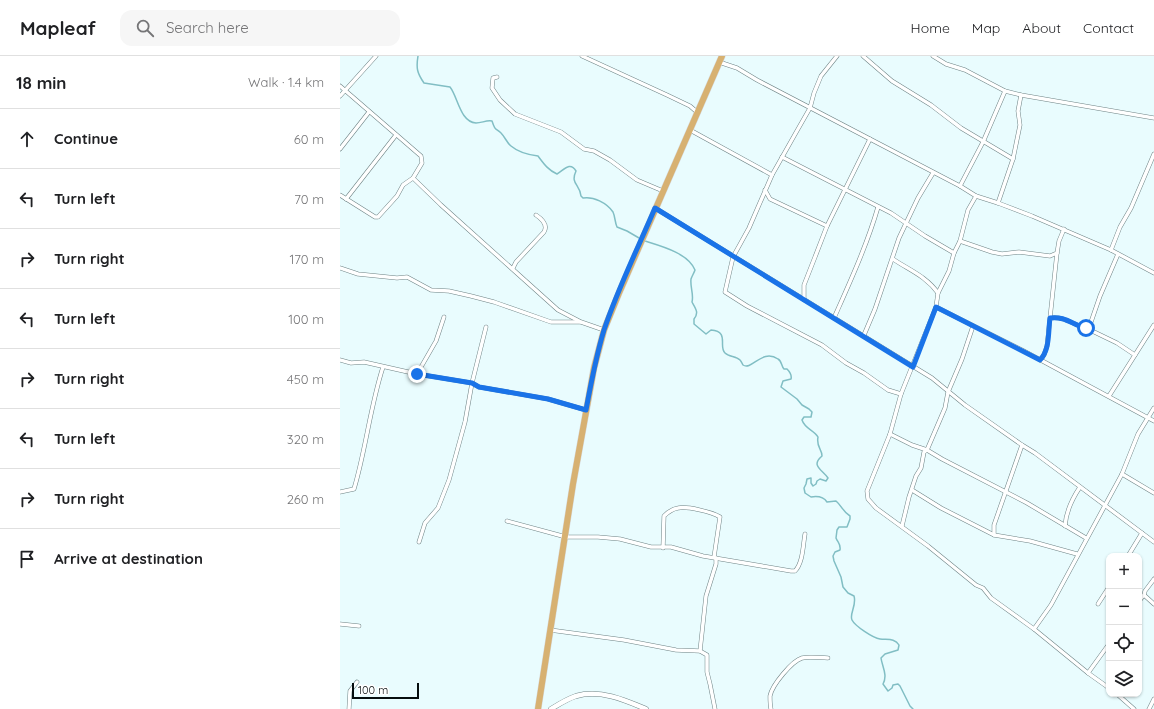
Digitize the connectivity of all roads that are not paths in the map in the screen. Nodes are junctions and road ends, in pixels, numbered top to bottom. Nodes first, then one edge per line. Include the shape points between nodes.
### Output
1 (376, 56) edge
2 (582, 56) edge
3 (836, 56) edge
4 (863, 56) edge
5 (933, 56) edge
6 (720, 59) edge
7 (496, 77) dead end
8 (340, 86) edge
9 (345, 90) junction
10 (1006, 91) junction
11 (1022, 95) junction
12 (340, 96) edge
13 (810, 108) junction
14 (369, 112) junction
15 (698, 112) junction
16 (1154, 118) edge
17 (690, 130) junction
18 (396, 135) junction
19 (870, 139) junction
20 (983, 142) junction
21 (340, 150) edge
22 (1154, 154) edge
23 (782, 157) junction
24 (1013, 159) junction
25 (933, 173) junction
26 (772, 175) junction
27 (413, 178) junction
28 (960, 186) junction
29 (846, 189) junction
30 (765, 190) junction
31 (663, 191) junction
32 (340, 195) edge
33 (976, 196) junction
34 (346, 199) junction
35 (998, 203) junction
36 (878, 207) junction
37 (655, 208) junction
38 (536, 215) dead end
39 (906, 222) junction
40 (827, 226) junction
41 (1064, 229) junction
42 (960, 241) junction
43 (1111, 250) junction
44 (1058, 252) junction
45 (954, 253) junction
46 (1118, 254) junction
47 (733, 257) junction
48 (893, 259) junction
49 (340, 268) edge
50 (513, 268) junction
51 (1154, 273) edge
52 (938, 293) junction
53 (804, 300) junction
54 (936, 307) junction
55 (444, 317) dead end
56 (834, 318) junction
57 (1050, 318) junction
58 (581, 322) junction
59 (1154, 325) edge
60 (973, 326) junction
61 (486, 327) dead end
62 (1086, 328) junction
63 (604, 330) junction
64 (864, 335) junction
65 (1135, 355) junction
66 (340, 360) edge
67 (1040, 360) junction
68 (383, 367) junction
69 (913, 367) junction
70 (417, 374) junction
71 (472, 383) junction
72 (948, 392) junction
73 (901, 394) junction
74 (1109, 396) junction
75 (1154, 408) edge
76 (586, 410) junction
77 (1149, 418) junction
78 (1154, 421) edge
79 (890, 434) junction
80 (1022, 445) junction
81 (927, 450) junction
82 (1122, 474) junction
83 (1080, 487) junction
84 (912, 490) junction
85 (340, 492) edge
86 (1006, 492) junction
87 (1154, 493) edge
88 (1104, 506) junction
89 (507, 521) dead end
90 (902, 526) junction
91 (1066, 526) junction
92 (1142, 533) junction
93 (805, 534) dead end
94 (994, 536) junction
95 (566, 537) junction
96 (1086, 538) junction
97 (419, 542) dead end
98 (1154, 542) edge
99 (664, 548) junction
100 (1130, 553) edge
101 (1077, 554) junction
102 (715, 558) junction
103 (1154, 579) edge
104 (1108, 589) edge
105 (1144, 595) junction
106 (1142, 597) edge
107 (1098, 604) dead end
108 (1154, 604) edge
109 (340, 624) edge
110 (359, 626) dead end
111 (1034, 629) junction
112 (550, 630) junction
113 (1106, 648) edge
114 (700, 652) junction
115 (828, 658) dead end
116 (1088, 673) junction
117 (356, 682) dead end
118 (1106, 686) edge
119 (1120, 697) edge
120 (1154, 699) edge
121 (349, 709) edge
122 (538, 709) edge
123 (551, 709) edge
124 (646, 709) edge
125 (715, 709) edge
126 (770, 709) edge
127 (1134, 709) edge
128 (1149, 709) edge

1 - 9 street
2 - 15 street
3 - 13 street via 821,76
4 - 20 street via 892,81
5 - 10 street
6 - 13 street
6 - 15 main road
7 - 31 street via 493,78 492,88 505,106 515,114 561,132 584,149 594,151 610,160 637,180
8 - 9 street
9 - 12 street
9 - 14 street
10 - 11 street
10 - 20 street
11 - 16 street
11 - 24 street via 1018,111 1020,125
13 - 19 street
13 - 23 street
14 - 18 street
14 - 21 street
15 - 17 main road
17 - 26 street
17 - 31 main road
18 - 27 street via 421,156 422,163
18 - 34 street
19 - 25 street
19 - 29 street
20 - 24 street
20 - 28 street
22 - 43 street
23 - 26 street
23 - 29 street
24 - 35 street
25 - 28 street
25 - 39 street
26 - 30 street
27 - 34 street via 403,185 397,196 378,217
27 - 50 street
28 - 33 street
29 - 36 street
29 - 40 street
30 - 40 street via 770,199
30 - 47 street
31 - 37 main road
32 - 34 street
33 - 35 street
33 - 42 street via 968,210
35 - 41 street
36 - 39 street
36 - 56 street via 860,260
37 - 47 street
37 - 63 main road
38 - 50 street via 545,224 546,229
39 - 45 street
39 - 48 street
40 - 53 street via 804,285
41 - 43 street
41 - 44 street
42 - 44 street via 1002,254 1019,252 1050,256
42 - 45 street
43 - 46 street
44 - 57 street
45 - 52 street via 949,271
46 - 51 street
46 - 62 street via 1090,325
47 - 53 street
47 - 73 street via 725,292 822,345 888,390
48 - 52 street via 926,279
48 - 64 street
49 - 58 street via 358,274 407,277 431,290 449,291 494,302 551,322
50 - 58 street via 558,310
52 - 54 street
53 - 56 street
54 - 60 street
54 - 69 street
55 - 70 street via 436,341
56 - 64 street
57 - 62 street via 1057,317
57 - 67 street via 1047,346
58 - 63 street
59 - 65 street
60 - 67 street
60 - 72 street
61 - 71 street
62 - 65 street
63 - 76 main road
64 - 69 street
65 - 74 street
66 - 68 street
67 - 74 street
68 - 70 street
68 - 85 street via 354,489
69 - 72 street via 932,378
69 - 73 street
70 - 71 street
71 - 76 street via 479,387 548,399
71 - 97 street via 465,422 449,480 438,508 425,523
72 - 80 street
72 - 81 street via 945,408
73 - 79 street
74 - 77 street
75 - 77 street
76 - 95 main road
77 - 78 street
77 - 82 street via 1138,434
79 - 81 street
79 - 90 street via 867,494 876,508
80 - 83 street
80 - 86 street
81 - 84 street via 924,452
81 - 86 street
82 - 87 street
82 - 88 street
83 - 88 street
83 - 91 street via 1069,507
84 - 90 street
84 - 94 street
86 - 91 street
86 - 94 street via 994,525
88 - 92 street
88 - 96 street
89 - 95 street
90 - 111 street via 983,588 991,598
91 - 96 street
92 - 98 street
92 - 100 street
93 - 102 street via 801,558 795,571
94 - 101 street via 1030,541
95 - 99 street via 598,537
95 - 112 main road
96 - 101 street
99 - 102 street via 671,547
99 - 102 street via 664,516 671,510 683,508 714,514 720,517
101 - 111 street via 1051,605
102 - 114 street via 716,564 706,596
103 - 105 street
104 - 107 street
105 - 106 street
105 - 108 street
109 - 110 street
111 - 116 street
112 - 114 street
112 - 122 main road
113 - 116 street
114 - 125 street via 706,655
115 - 126 street via 806,658 796,662 774,687 770,696
116 - 118 street
117 - 121 street via 350,691
119 - 127 street
120 - 128 street
123 - 124 street via 569,699 589,694 616,698

